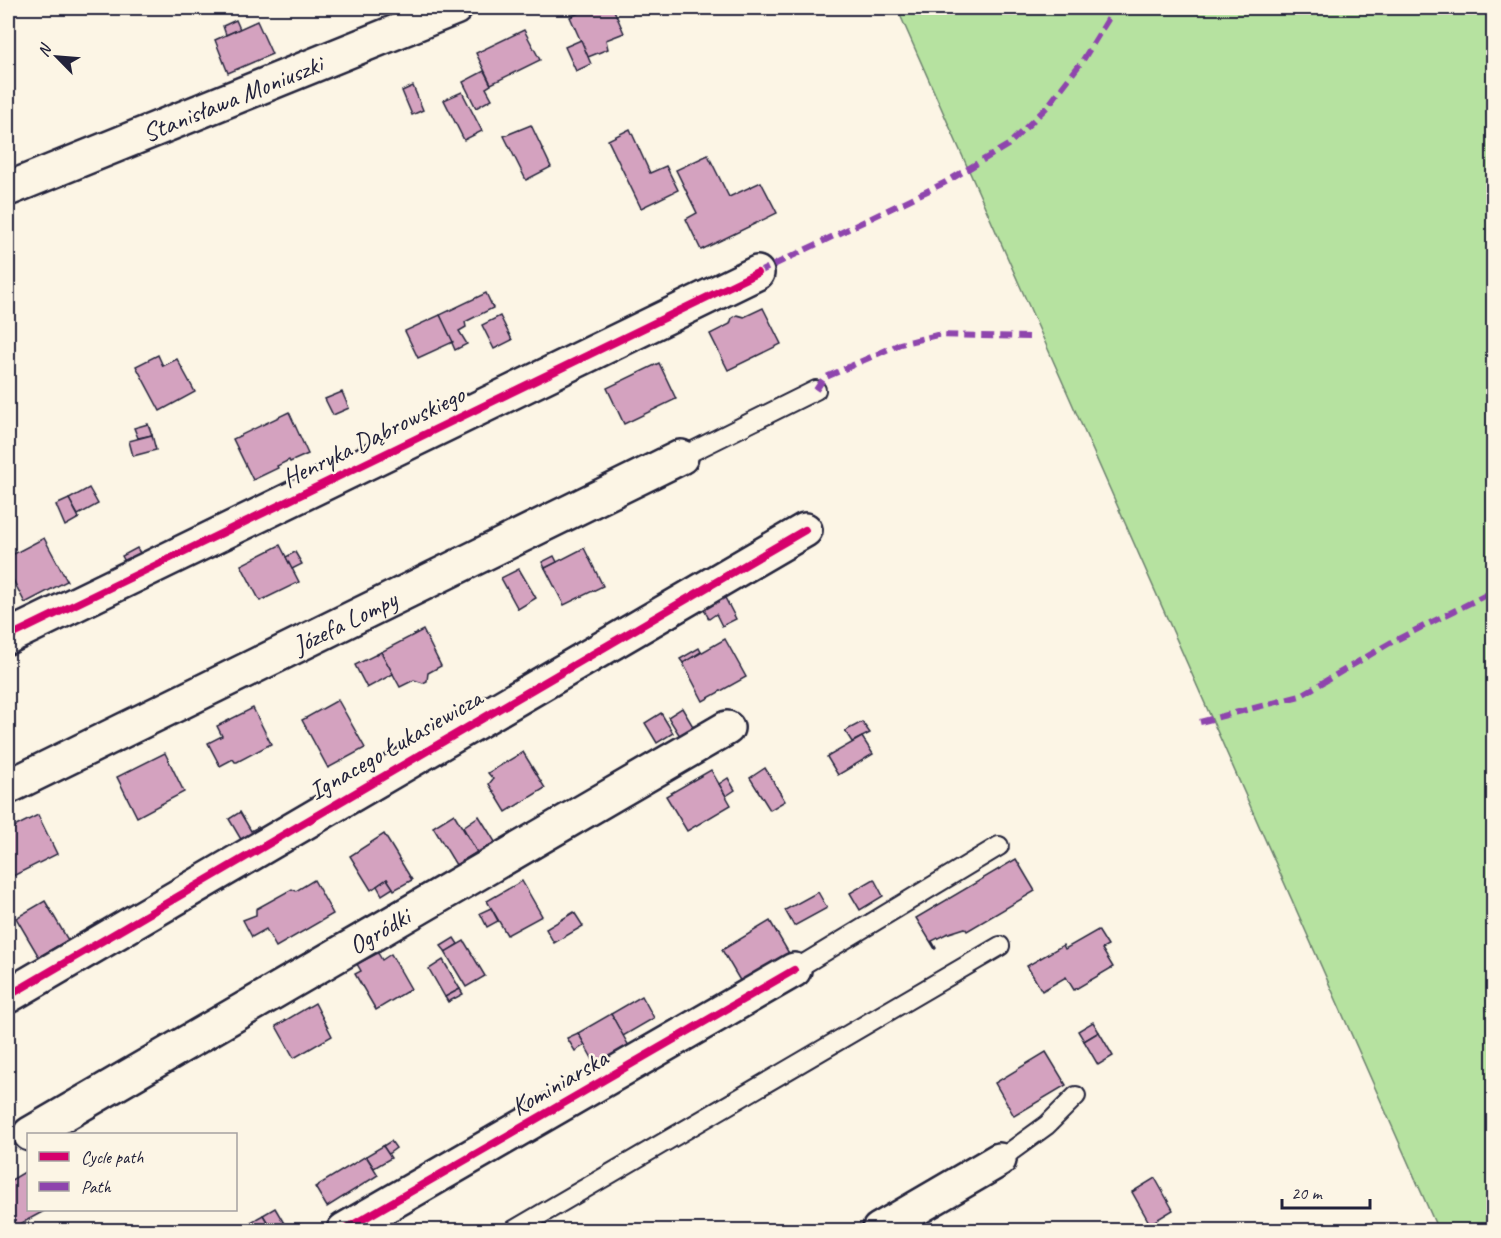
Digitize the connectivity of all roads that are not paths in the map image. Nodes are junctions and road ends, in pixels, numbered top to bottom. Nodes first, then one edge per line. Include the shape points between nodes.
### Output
1 (455, 8) edge
2 (8, 189) edge
3 (757, 273) dead end
4 (816, 390) dead end
5 (681, 457) joint
6 (806, 530) dead end
7 (8, 637) edge
8 (727, 728) dead end
9 (8, 787) edge
10 (999, 846) dead end
11 (1000, 946) dead end
12 (794, 969) joint
13 (8, 996) edge
14 (1076, 1096) dead end
15 (32, 1133) edge
16 (27, 1136) edge
17 (8, 1147) edge
18 (999, 1160) joint
19 (344, 1230) edge
20 (514, 1230) edge
21 (879, 1230) edge

1 - 2 street, Stanisława Moniuszki
3 - 7 street, Henryka Dąbrowskiego
4 - 5 lane
5 - 9 street, Józefa Lompy
6 - 13 street, Ignacego Łukasiewicza
8 - 15 street, Ogródki
10 - 12 lane
11 - 20 lane
12 - 19 street, Kominiarska
14 - 18 lane via 1047,1125
16 - 17 street, Ogródki
18 - 21 street

